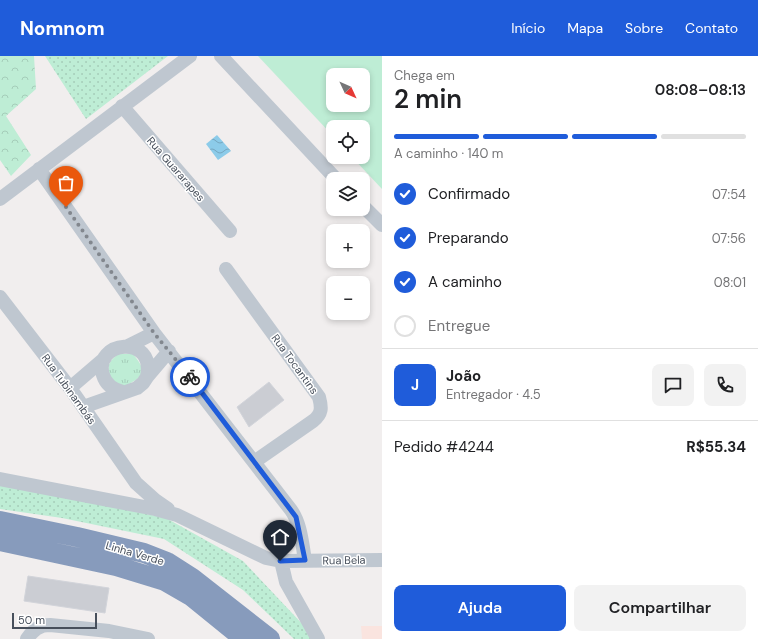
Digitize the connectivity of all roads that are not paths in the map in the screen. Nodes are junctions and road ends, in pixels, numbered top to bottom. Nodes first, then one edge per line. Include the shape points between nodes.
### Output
1 (190, 56) edge
2 (221, 56) edge
3 (122, 106) junction
4 (39, 169) junction
5 (329, 172) edge
6 (0, 199) edge
7 (370, 213) edge
8 (382, 225) edge
9 (230, 232) dead end
10 (226, 269) dead end
11 (0, 297) edge
12 (154, 333) junction
13 (128, 346) junction
14 (169, 351) junction
15 (105, 358) junction
16 (146, 377) junction
17 (70, 388) junction
18 (124, 392) junction
19 (82, 406) junction
20 (254, 462) junction
21 (0, 479) edge
22 (136, 483) junction
23 (127, 504) junction
24 (176, 515) junction
25 (0, 521) edge
26 (0, 541) edge
27 (305, 560) junction
28 (382, 560) edge
29 (280, 561) junction
30 (27, 639) edge
31 (148, 639) edge
32 (244, 639) edge
33 (270, 639) edge
34 (318, 639) edge

1 - 3 street
2 - 5 street
3 - 4 street
3 - 9 street, Rua Guararapes
4 - 6 street
4 - 12 street
7 - 8 street
10 - 20 street, Rua Tocantins via 319,397 322,407 319,416 313,421
11 - 17 street, Rua Tubinambás
12 - 13 street
12 - 14 street
13 - 15 street via 116,348
13 - 16 street via 145,357 148,363
14 - 16 street
14 - 20 street
15 - 17 street
15 - 18 street via 102,365 105,380 116,390
16 - 18 street via 138,388
17 - 19 street, Rua Tubinambás
18 - 19 street
19 - 22 street, Rua Tubinambás
20 - 27 street via 296,517
21 - 23 street
22 - 23 street via 138,499
22 - 24 street, Rua Tubinambás
23 - 24 street
24 - 29 street, Rua Bela via 256,554
25 - 33 highway, Linha Verde via 144,553 167,562 192,578
26 - 32 highway, Linha Verde via 116,566 165,581 191,596
27 - 28 street, Rua Bela
27 - 29 street, Rua Bela
29 - 34 street via 286,582
30 - 31 street via 35,629 50,625 109,631

